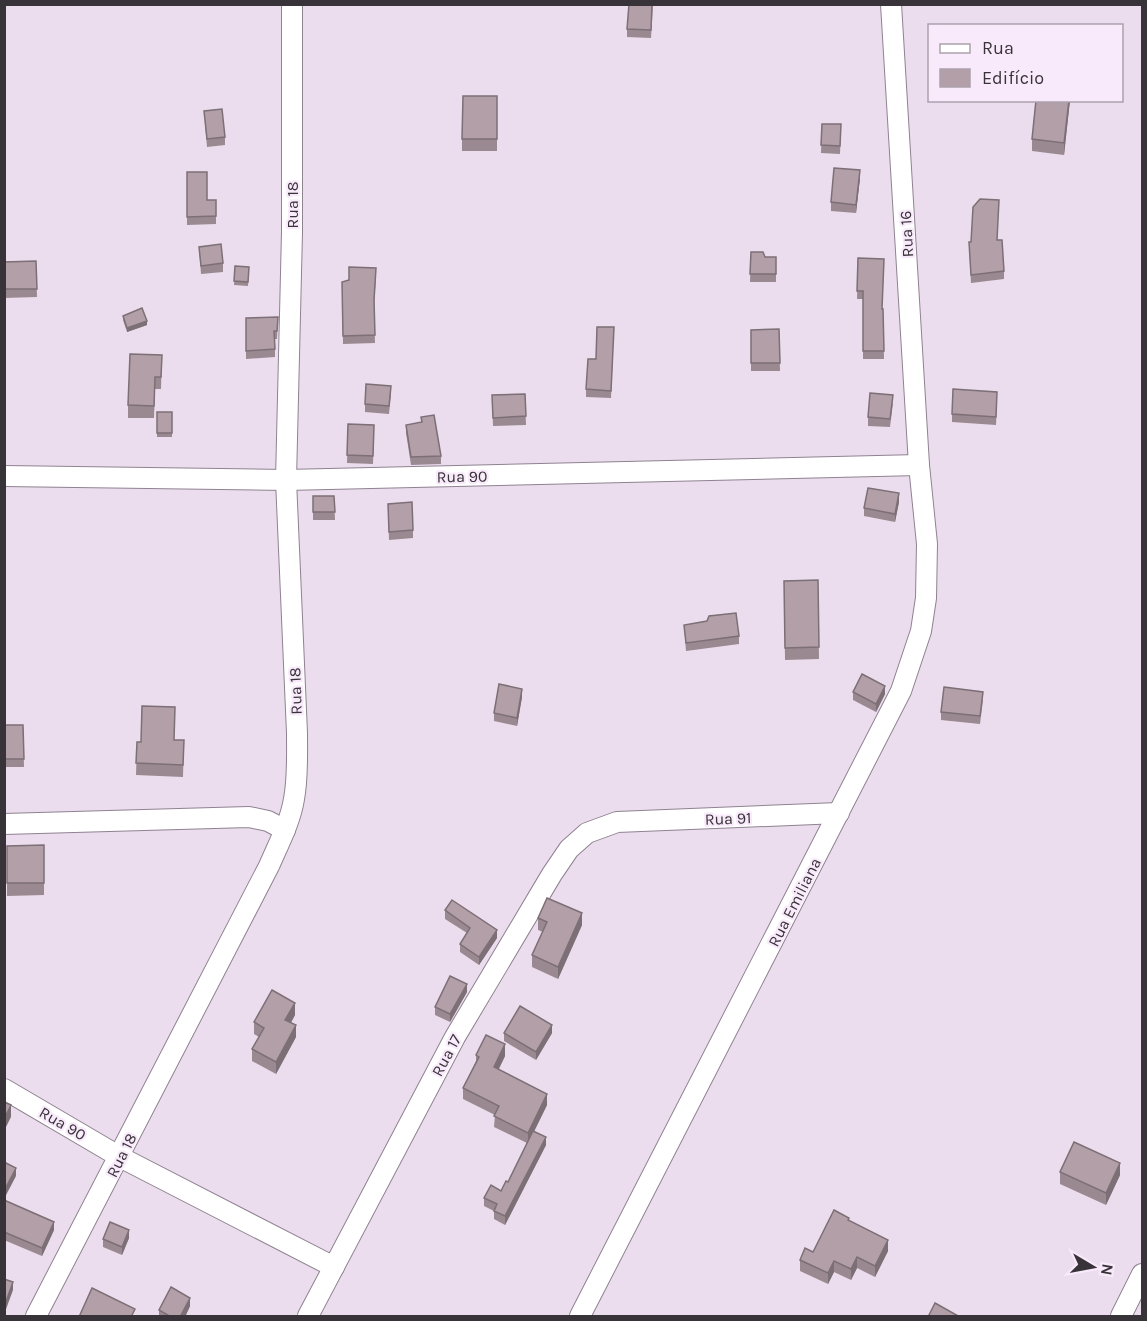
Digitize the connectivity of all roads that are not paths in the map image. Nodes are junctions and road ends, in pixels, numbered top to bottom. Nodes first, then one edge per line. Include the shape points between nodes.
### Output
1 (292, 4) edge
2 (891, 4) edge
3 (919, 465) junction
4 (4, 476) edge
5 (286, 480) junction
6 (839, 813) junction
7 (617, 822) joint
8 (4, 824) edge
9 (285, 830) junction
10 (4, 1089) edge
11 (120, 1157) junction
12 (334, 1267) junction
13 (1143, 1274) edge
14 (36, 1317) edge
15 (308, 1317) edge
16 (580, 1317) edge
17 (1121, 1317) edge

1 - 5 street, Rua 18
2 - 3 street, Rua 16
3 - 5 street, Rua 90
3 - 6 street, Rua Emiliana via 927,544 921,631 901,691
4 - 5 street, Rua 90
5 - 9 street, Rua 18 via 297,764 294,800
6 - 7 street, Rua 91
6 - 16 street, Rua Emiliana
7 - 12 street, Rua 17 via 587,833 569,849 552,874 454,1037
8 - 9 street via 249,817
9 - 11 street, Rua 18
10 - 11 street, Rua 90
11 - 12 street, Rua 90
11 - 14 street, Rua 18
12 - 15 street, Rua 17
13 - 17 street

